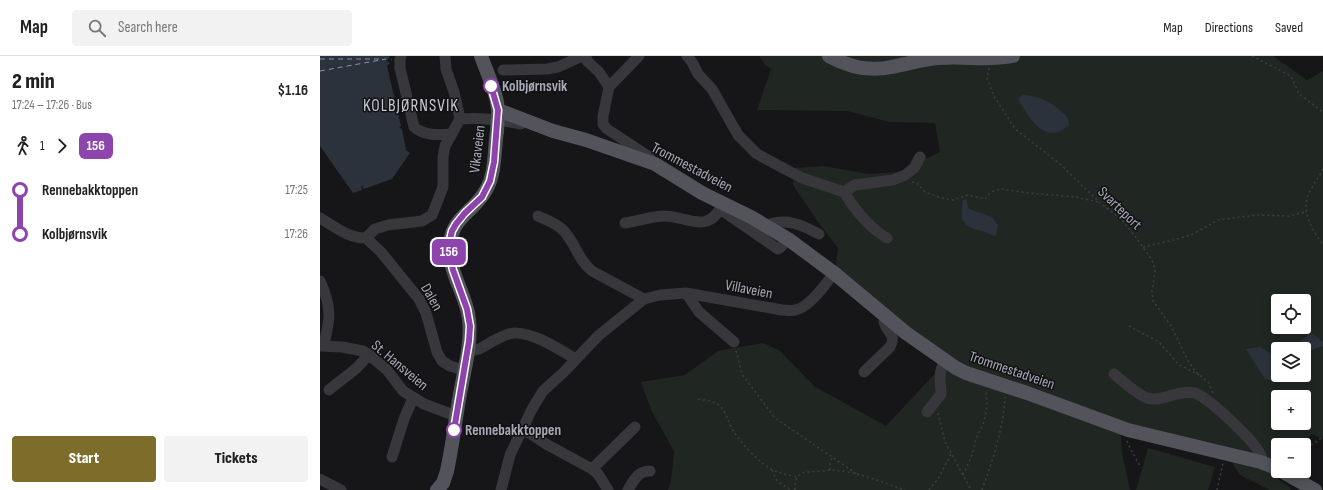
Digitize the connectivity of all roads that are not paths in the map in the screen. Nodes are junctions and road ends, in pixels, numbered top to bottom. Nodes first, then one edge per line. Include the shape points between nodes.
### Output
1 (401, 56) edge
2 (445, 56) edge
3 (481, 56) edge
4 (582, 56) edge
5 (586, 56) edge
6 (639, 56) edge
7 (687, 56) edge
8 (829, 56) edge
9 (1013, 56) edge
10 (928, 57) edge
11 (503, 70) dead end
12 (609, 87) junction
13 (498, 112) junction
14 (460, 119) junction
15 (553, 131) junction
16 (451, 134) junction
17 (920, 157) dead end
18 (655, 164) junction
19 (844, 192) junction
20 (721, 206) junction
21 (538, 216) dead end
22 (320, 218) edge
23 (625, 223) dead end
24 (766, 226) junction
25 (819, 234) dead end
26 (366, 238) junction
27 (887, 238) dead end
28 (788, 239) junction
29 (834, 273) junction
30 (320, 281) edge
31 (686, 293) junction
32 (644, 299) junction
33 (886, 317) junction
34 (734, 342) road end
35 (322, 346) edge
36 (467, 350) junction
37 (368, 354) junction
38 (576, 359) junction
39 (946, 361) junction
40 (464, 370) junction
41 (864, 372) dead end
42 (1114, 374) dead end
43 (329, 390) dead end
44 (413, 398) junction
45 (931, 408) road end
46 (456, 416) junction
47 (635, 427) dead end
48 (523, 428) junction
49 (392, 457) dead end
50 (1261, 462) junction
51 (1271, 466) edge
52 (592, 469) junction
53 (650, 471) dead end
54 (1292, 478) edge
55 (320, 479) edge
56 (1307, 488) edge
57 (439, 489) edge
58 (342, 490) edge
59 (501, 490) edge
60 (608, 490) edge
61 (628, 490) edge

1 - 16 street via 400,68 414,127 419,131 436,135
2 - 14 street via 446,69
3 - 13 main road, Vikaveien
4 - 11 street via 548,70
5 - 12 street via 587,61 599,72
6 - 12 street
7 - 19 street via 698,74 712,89 738,135 756,154 802,178
8 - 10 main road via 866,69 889,68
9 - 10 main road via 990,60
12 - 18 street via 603,116 604,124 607,129 648,156
13 - 15 main road, Trommestadveien
13 - 36 main road, Vikaveien, bridge via 490,181 482,197 456,224 449,244 453,270 469,318
14 - 15 street, Trommestadveien via 504,120
14 - 16 street
15 - 18 main road, Trommestadveien
16 - 26 street via 443,157 443,187 432,215 422,222 388,225 375,229
17 - 19 street via 914,168 905,175 893,180 855,185
18 - 20 main road, Trommestadveien
19 - 27 street via 865,221
20 - 23 street via 714,216 704,222 696,223 663,216
20 - 24 main road, Trommestadveien
20 - 28 street, Trommestadveien via 778,249
21 - 32 street via 563,231 585,266
22 - 26 street via 345,234
24 - 25 street via 775,222 790,222
24 - 28 main road, Trommestadveien
26 - 40 street, Dalen via 381,252 419,299 442,360 450,366
28 - 29 main road, Trommestadveien
29 - 31 street, Villaveien via 806,305 796,310 782,310
29 - 33 main road, Trommestadveien
30 - 35 street, St. Hansveien via 324,290 329,323
31 - 32 street, Villaveien
31 - 34 street via 699,312
32 - 38 street, Villaveien via 598,336
33 - 39 main road, Trommestadveien
33 - 41 street via 884,322 892,336 892,344
35 - 37 street, St. Hansveien via 342,347
36 - 38 street via 482,348 507,334 516,332 542,341
36 - 40 main road, Vikaveien
37 - 43 street via 352,373
37 - 44 street, St. Hansveien via 387,370 403,392
38 - 48 street, Villaveien via 543,391
39 - 45 street via 940,374 941,394
39 - 50 main road, Trommestadveien via 966,373 1128,430
40 - 46 main road, Vikaveien
42 - 50 street via 1148,398 1156,399 1177,393 1191,393 1205,398 1258,450
44 - 46 street, St. Hansveien
44 - 49 street
46 - 57 main road, Vikaveien via 447,471
47 - 52 street
48 - 52 street via 546,444
48 - 59 street, Villaveien via 510,455
50 - 51 main road, Trommestadveien
52 - 60 street
53 - 61 street via 637,476
54 - 56 main road
55 - 58 street

